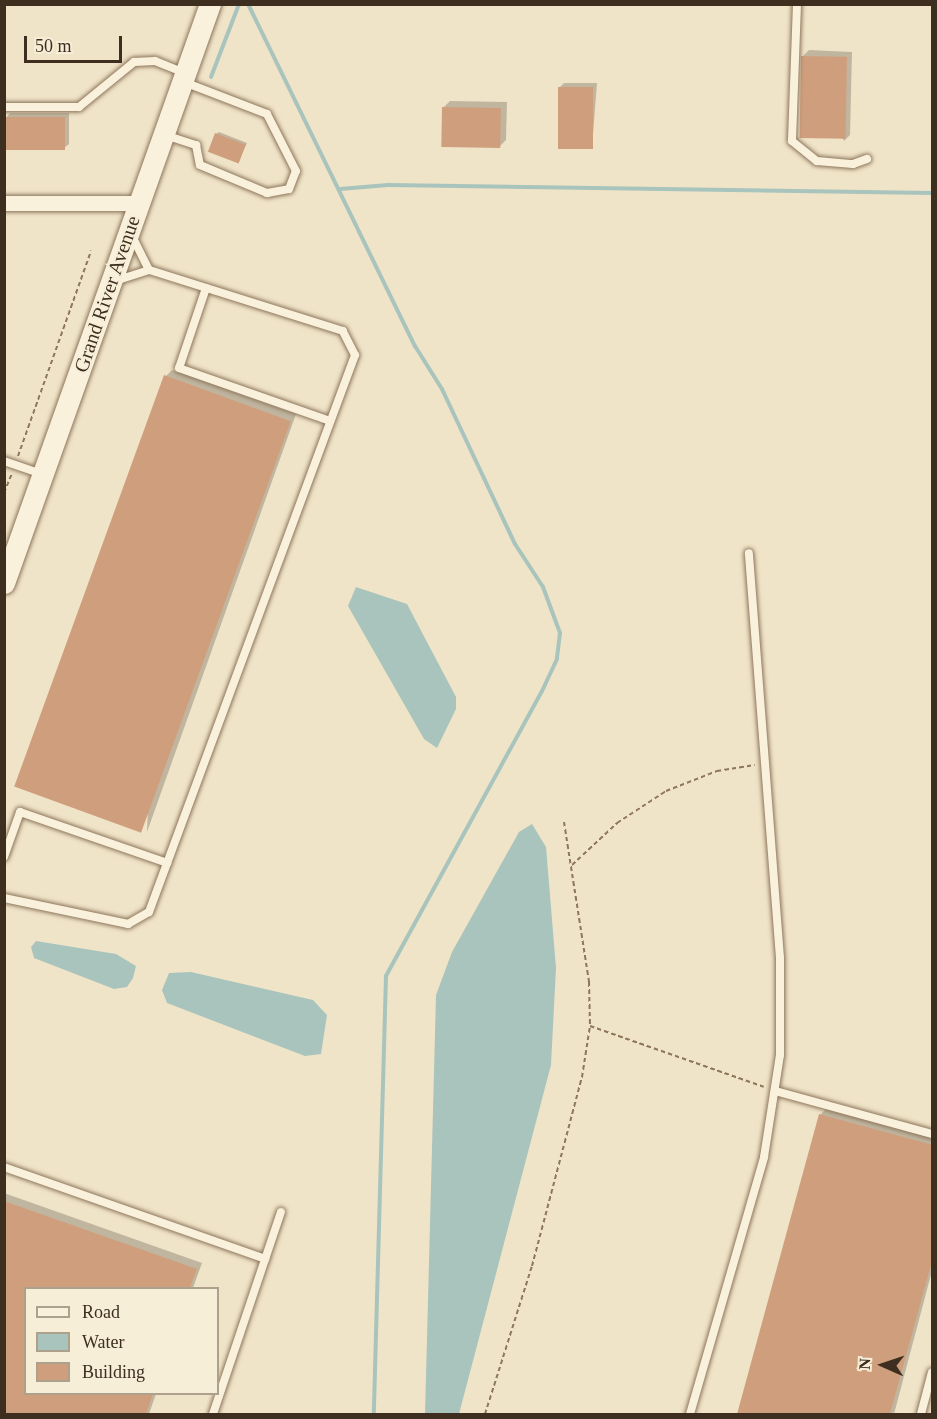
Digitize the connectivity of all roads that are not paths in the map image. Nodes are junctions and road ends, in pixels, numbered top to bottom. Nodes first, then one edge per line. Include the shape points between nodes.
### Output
1 (210, 4) edge
2 (797, 4) edge
3 (184, 77) junction
4 (4, 107) edge
5 (164, 134) junction
6 (867, 159) dead end
7 (4, 203) edge
8 (139, 203) junction
9 (128, 230) junction
10 (149, 270) junction
11 (110, 285) junction
12 (206, 288) junction
13 (330, 421) junction
14 (4, 461) edge
15 (43, 474) junction
16 (749, 553) dead end
17 (4, 583) edge
18 (4, 857) edge
19 (167, 863) junction
20 (4, 898) edge
21 (775, 1090) junction
22 (933, 1134) edge
23 (4, 1167) edge
24 (281, 1212) dead end
25 (265, 1259) junction
26 (933, 1372) edge
27 (213, 1414) edge
28 (690, 1414) edge
29 (921, 1414) edge

1 - 3 main road, Grand River Avenue
2 - 6 lane via 792,141 817,161
3 - 4 lane via 155,61 134,62 79,107
3 - 5 main road, Grand River Avenue
3 - 5 lane via 267,114 296,171 289,189 267,193 200,165 196,145
5 - 8 main road, Grand River Avenue
7 - 8 street
8 - 9 main road, Grand River Avenue
9 - 10 lane
9 - 11 main road, Grand River Avenue
10 - 11 lane
10 - 12 lane
11 - 15 main road, Grand River Avenue
12 - 13 lane via 343,331 355,354
12 - 13 lane via 179,368
13 - 19 lane
14 - 15 lane
15 - 17 main road, Grand River Avenue
16 - 21 lane via 781,968
18 - 19 lane via 20,812
19 - 20 lane via 149,912 128,924
21 - 22 lane
21 - 28 lane via 764,1157
23 - 25 lane
24 - 25 lane
25 - 27 lane
26 - 29 lane

